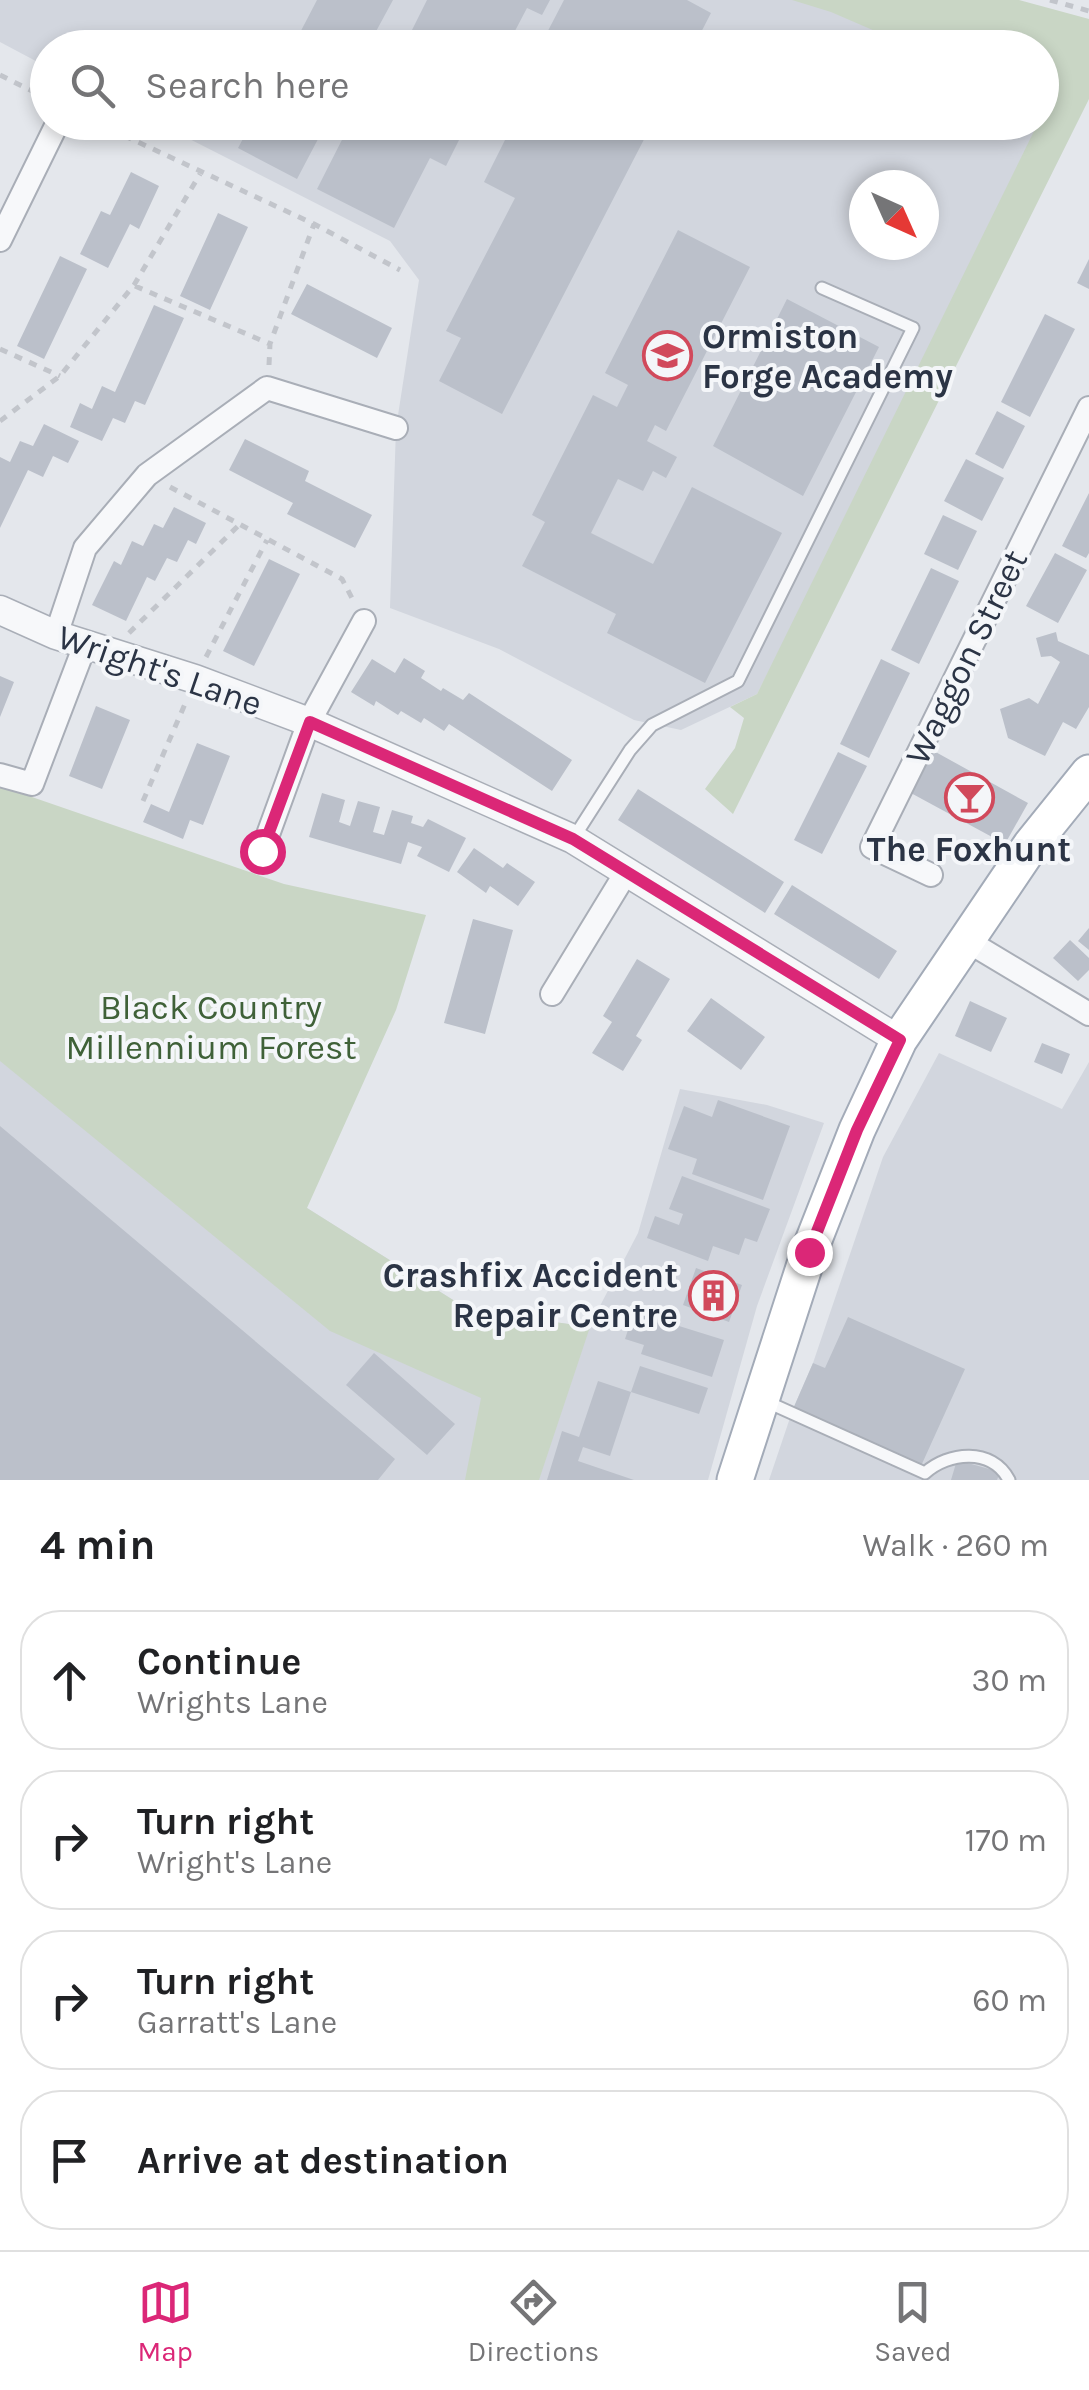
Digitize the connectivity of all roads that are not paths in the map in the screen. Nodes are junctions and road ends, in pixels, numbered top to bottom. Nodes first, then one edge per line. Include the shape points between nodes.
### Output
1 (49, 140) edge
2 (0, 240) edge
3 (822, 288) dead end
4 (1089, 408) edge
5 (396, 428) dead end
6 (0, 610) edge
7 (364, 621) road end
8 (56, 635) junction
9 (97, 648) junction
10 (310, 722) junction
11 (1089, 773) edge
12 (0, 775) edge
13 (573, 839) junction
14 (262, 851) dead end
15 (627, 871) junction
16 (931, 876) dead end
17 (964, 940) junction
18 (552, 994) dead end
19 (1089, 1014) edge
20 (900, 1040) junction
21 (761, 1400) junction
22 (734, 1480) edge
23 (1009, 1480) edge

1 - 2 street
3 - 13 lane via 913,328 738,681 652,725
4 - 16 street, Waggon Street via 872,847
5 - 8 street via 266,388 147,475 85,548
6 - 8 street, Wright's Lane
7 - 10 street
8 - 9 street, Wright's Lane
9 - 10 street, Wright's Lane
9 - 12 street via 32,784
10 - 13 street, Wright's Lane
10 - 14 street
11 - 17 main road
13 - 15 street, Wright's Lane
15 - 18 street
15 - 20 street, Wright's Lane
17 - 19 street
17 - 20 main road
20 - 21 main road via 809,1252
21 - 22 main road
21 - 23 lane via 925,1473 957,1454 989,1460

